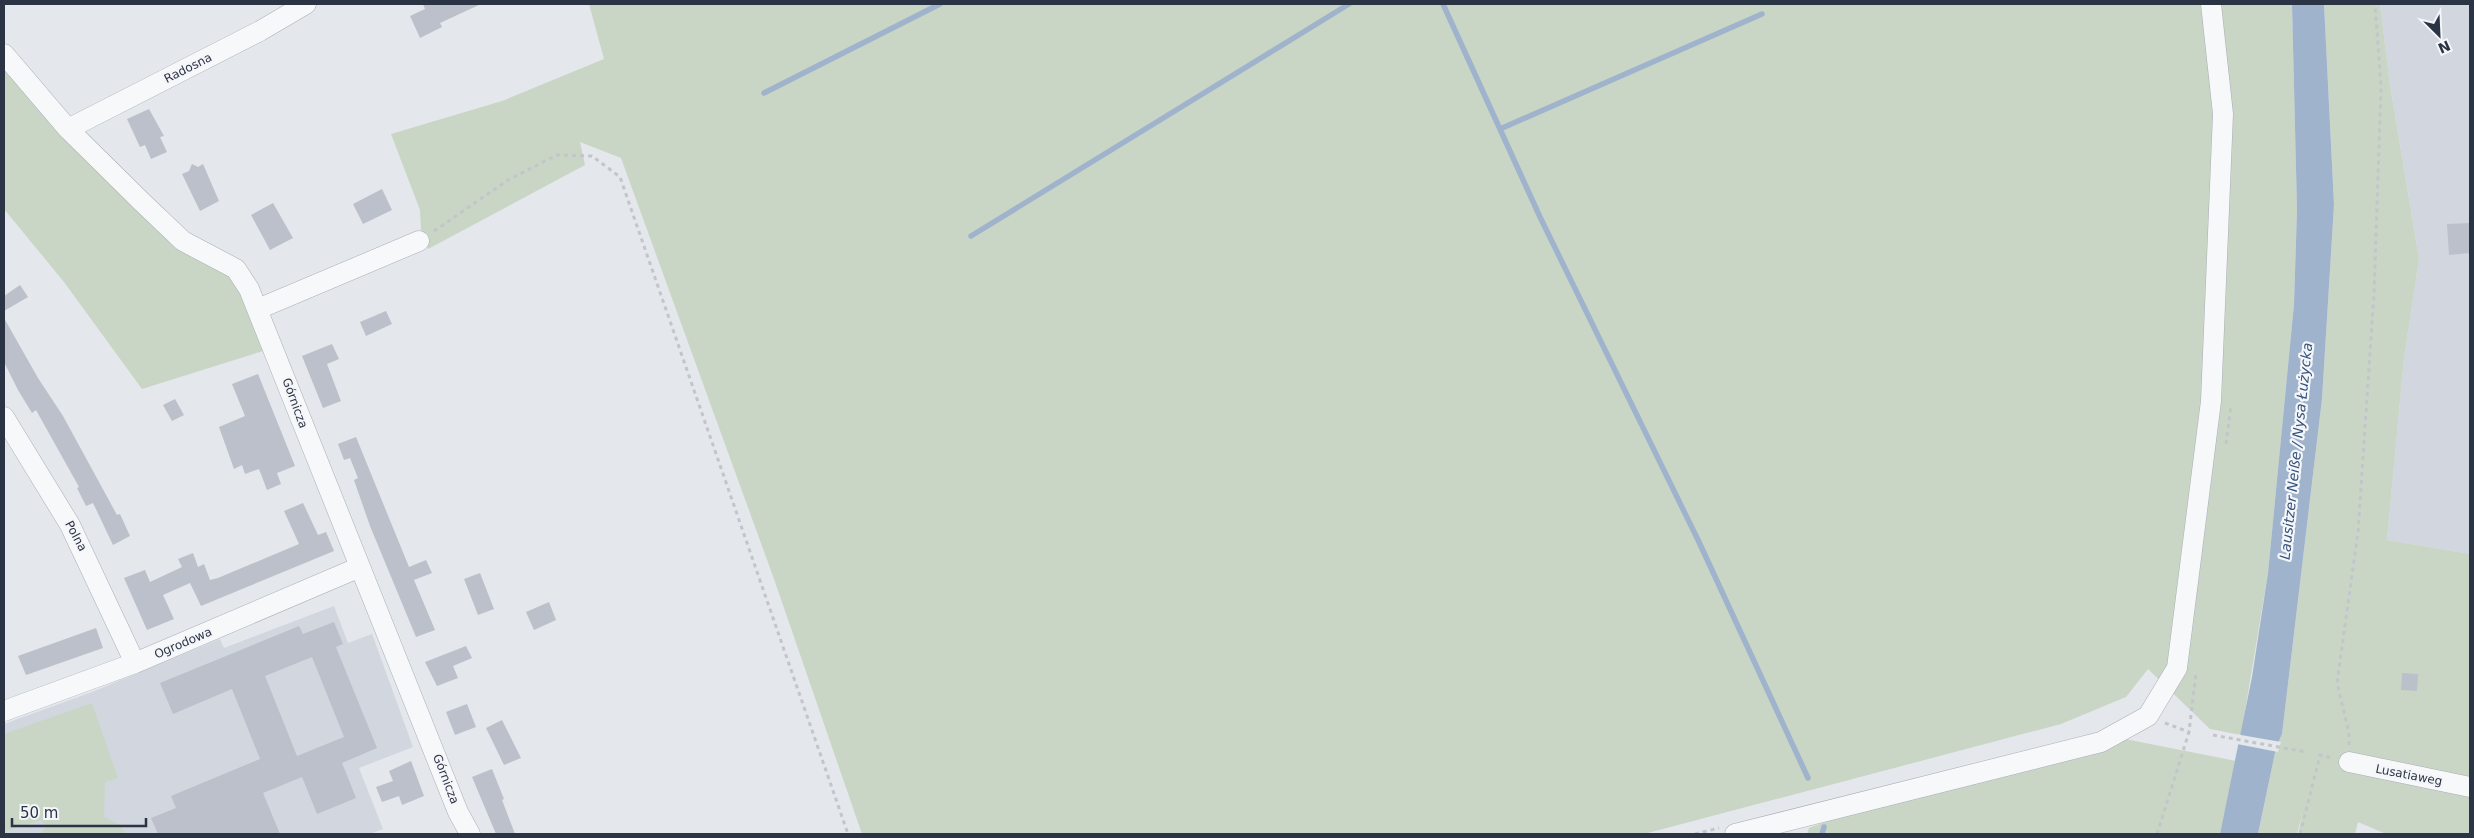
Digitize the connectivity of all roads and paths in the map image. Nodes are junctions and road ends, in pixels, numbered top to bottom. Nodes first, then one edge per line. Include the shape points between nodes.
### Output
1 (306, 4) edge
2 (2211, 4) edge
3 (2374, 4) edge
4 (4, 54) edge
5 (68, 129) junction
6 (419, 241) joint
7 (258, 309) junction
8 (4, 417) edge
9 (360, 567) junction
10 (135, 663) junction
11 (4, 711) edge
12 (2148, 716) junction
13 (2213, 735) dead end
14 (2306, 752) dead end
15 (2349, 762) junction
16 (2470, 787) edge
17 (470, 834) edge
18 (848, 834) edge
19 (1737, 834) edge
20 (2157, 834) edge
21 (2300, 834) edge

1 - 5 street, Radosna via 260,31
2 - 12 street via 2222,114 2211,401 2177,668
3 - 15 path via 2381,87 2374,294 2358,532 2337,683 2349,733
4 - 5 street, Górnicza
5 - 7 street, Górnicza via 183,242 236,270
6 - 7 street
6 - 18 path via 508,180 557,155 592,156 620,177
7 - 9 street, Górnicza
8 - 10 street, Polna via 70,525
9 - 10 street, Ogrodowa
9 - 17 street, Górnicza via 458,812
10 - 11 street, Ogrodowa
12 - 19 street via 2101,742
12 - 20 path via 2189,732
13 - 14 path
15 - 16 street, Lusatiaweg
15 - 21 path via 2320,755

